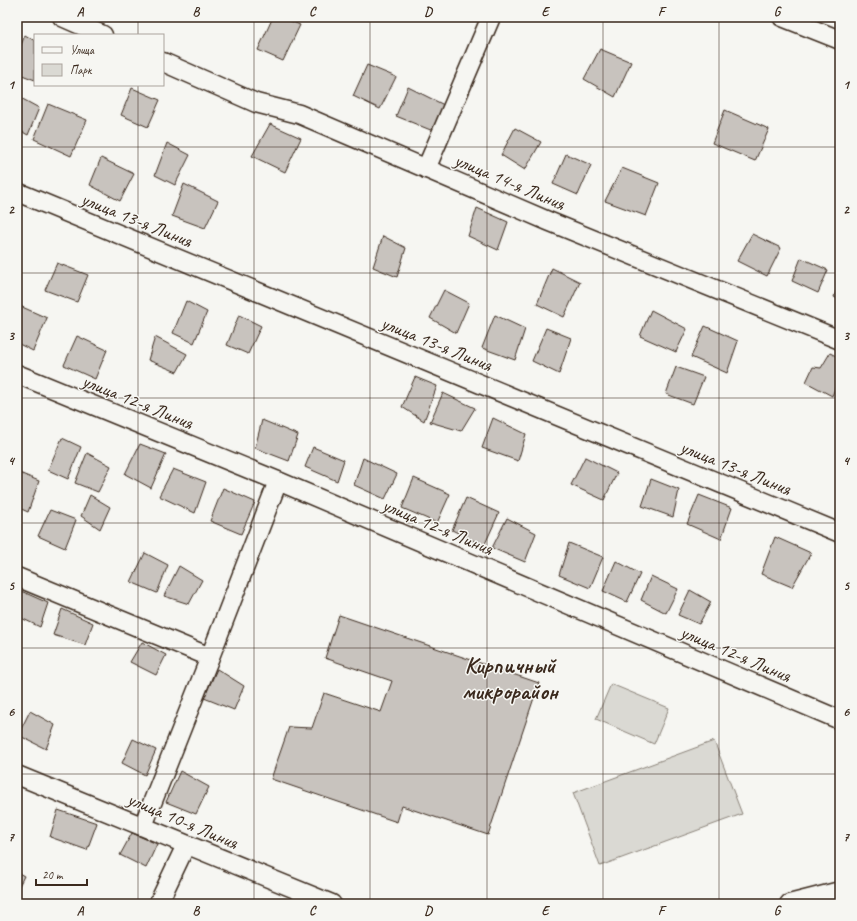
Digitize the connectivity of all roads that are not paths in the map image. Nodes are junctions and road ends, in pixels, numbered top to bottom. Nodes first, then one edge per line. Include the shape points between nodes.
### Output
1 (62, 17) edge
2 (491, 17) edge
3 (782, 17) edge
4 (101, 34) edge
5 (840, 40) edge
6 (164, 62) edge
7 (426, 169) junction
8 (17, 192) edge
9 (840, 340) edge
10 (17, 374) edge
11 (278, 481) junction
12 (840, 533) edge
13 (17, 576) edge
14 (210, 657) junction
15 (840, 720) edge
16 (17, 775) edge
17 (143, 826) junction
18 (186, 845) junction
19 (840, 891) edge
20 (158, 904) edge
21 (332, 904) edge
22 (789, 904) edge

1 - 4 street
2 - 7 street
3 - 5 street
6 - 7 street, улица 14-я Линия via 256,103 299,114
7 - 9 street, улица 14-я Линия
8 - 12 street, улица 13-я Линия
10 - 11 street, улица 12-я Линия
11 - 14 street
11 - 15 street, улица 12-я Линия
13 - 14 street
14 - 17 street
16 - 17 street, улица 10-я Линия
17 - 18 street, улица 10-я Линия
18 - 20 street
18 - 21 street, улица 10-я Линия
19 - 22 street

